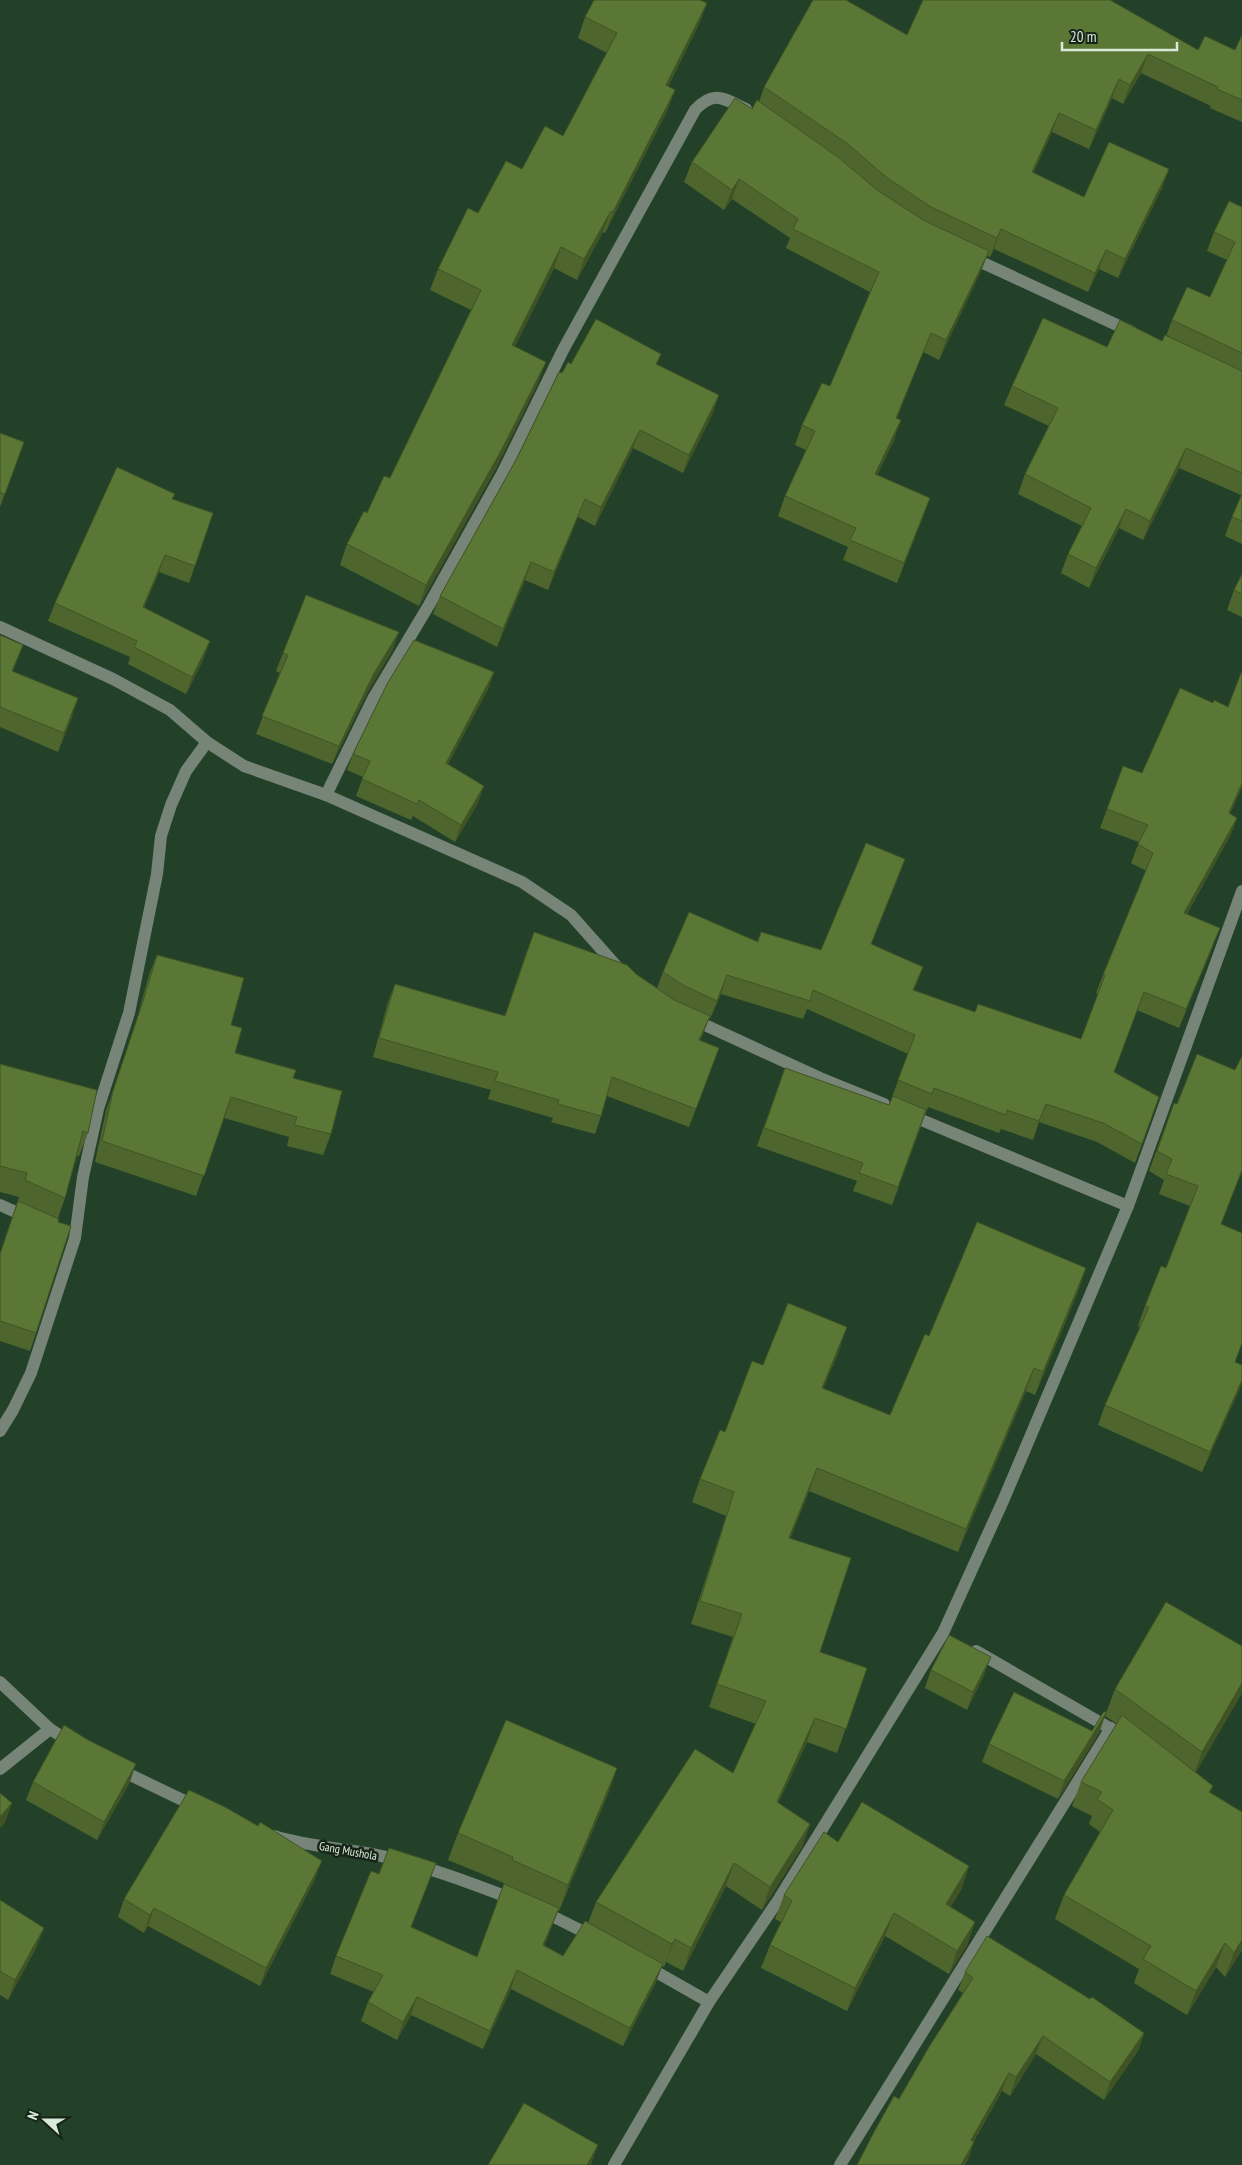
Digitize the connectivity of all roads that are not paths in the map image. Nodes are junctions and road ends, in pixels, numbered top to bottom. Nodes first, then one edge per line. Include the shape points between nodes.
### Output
1 (757, 116) edge
2 (954, 250) edge
3 (1146, 338) edge
4 (0, 626) edge
5 (207, 742) junction
6 (326, 795) junction
7 (1242, 891) edge
8 (627, 978) edge
9 (680, 1014) edge
10 (0, 1205) edge
11 (1128, 1206) junction
12 (42, 1223) edge
13 (0, 1431) edge
14 (952, 1638) junction
15 (0, 1682) edge
16 (1111, 1728) junction
17 (50, 1729) junction
18 (1127, 1740) edge
19 (85, 1751) edge
20 (107, 1763) edge
21 (0, 1769) edge
22 (207, 1812) edge
23 (259, 1832) edge
24 (606, 1944) edge
25 (632, 1958) edge
26 (710, 2002) junction
27 (614, 2165) edge
28 (840, 2165) edge

1 - 6 street via 721,97 704,100 695,110 563,350 502,474 374,697
2 - 3 street
4 - 5 street via 170,710
5 - 6 street via 244,766
5 - 13 street via 186,771 161,836 157,874 129,1012 98,1109 71,1236 30,1373
6 - 8 street via 528,886 571,915
7 - 11 street
9 - 11 street via 820,1078
10 - 12 street
11 - 14 street via 1004,1502
14 - 16 street
14 - 26 street
15 - 17 street
16 - 18 street
16 - 28 street
17 - 19 street
17 - 21 street
20 - 22 street
23 - 24 street, Gang Mushola via 284,1840 373,1855 426,1870 535,1908
25 - 26 street
26 - 27 street

